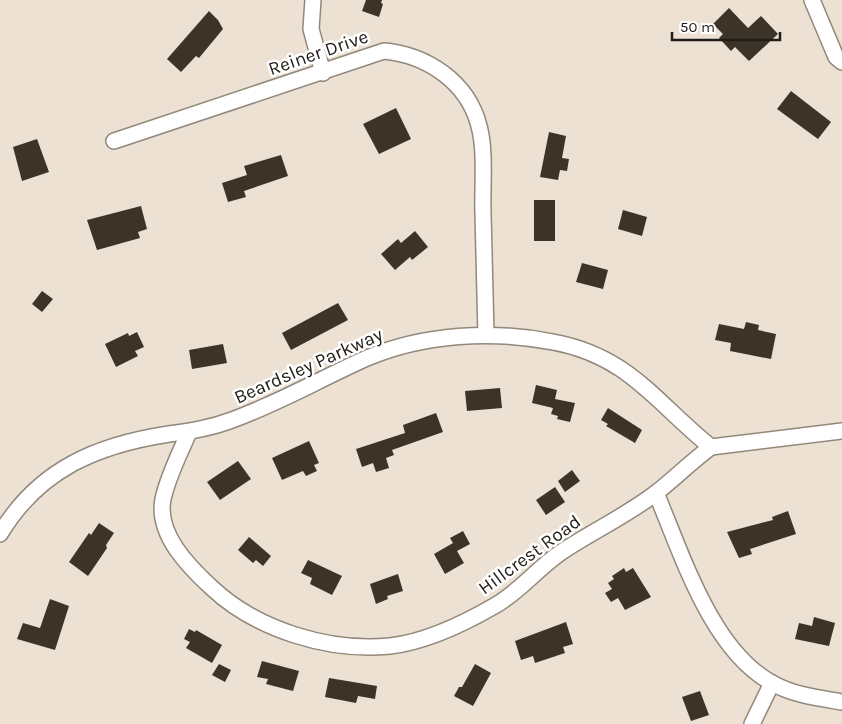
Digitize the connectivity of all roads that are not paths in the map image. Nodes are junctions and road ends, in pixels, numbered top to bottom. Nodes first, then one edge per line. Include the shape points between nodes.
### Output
1 (313, 0) edge
2 (812, 0) edge
3 (842, 62) edge
4 (323, 73) junction
5 (114, 141) dead end
6 (486, 335) junction
7 (842, 430) edge
8 (189, 432) junction
9 (711, 447) junction
10 (656, 493) junction
11 (0, 534) edge
12 (772, 683) junction
13 (842, 702) edge
14 (752, 724) edge

1 - 4 street via 312,29
2 - 3 street via 836,57
4 - 5 street, Reiner Drive
4 - 6 street, Reiner Drive via 384,51 400,52 420,58 441,70 460,88 470,104 479,126 481,143
6 - 8 street, Beardsley Parkway via 394,348 282,400
6 - 9 street, Beardsley Parkway via 554,342 579,348 608,361 649,389
7 - 9 street
8 - 10 street, Hillcrest Road via 163,499 162,511 169,536 182,557 224,599 246,615 297,636 355,646 391,646 468,620 522,587 580,539
8 - 11 street, Beardsley Parkway via 128,442 75,461 38,487
9 - 10 street, Hillcrest Road
10 - 12 street via 703,603 722,637 747,666
12 - 13 street via 805,696
12 - 14 street

